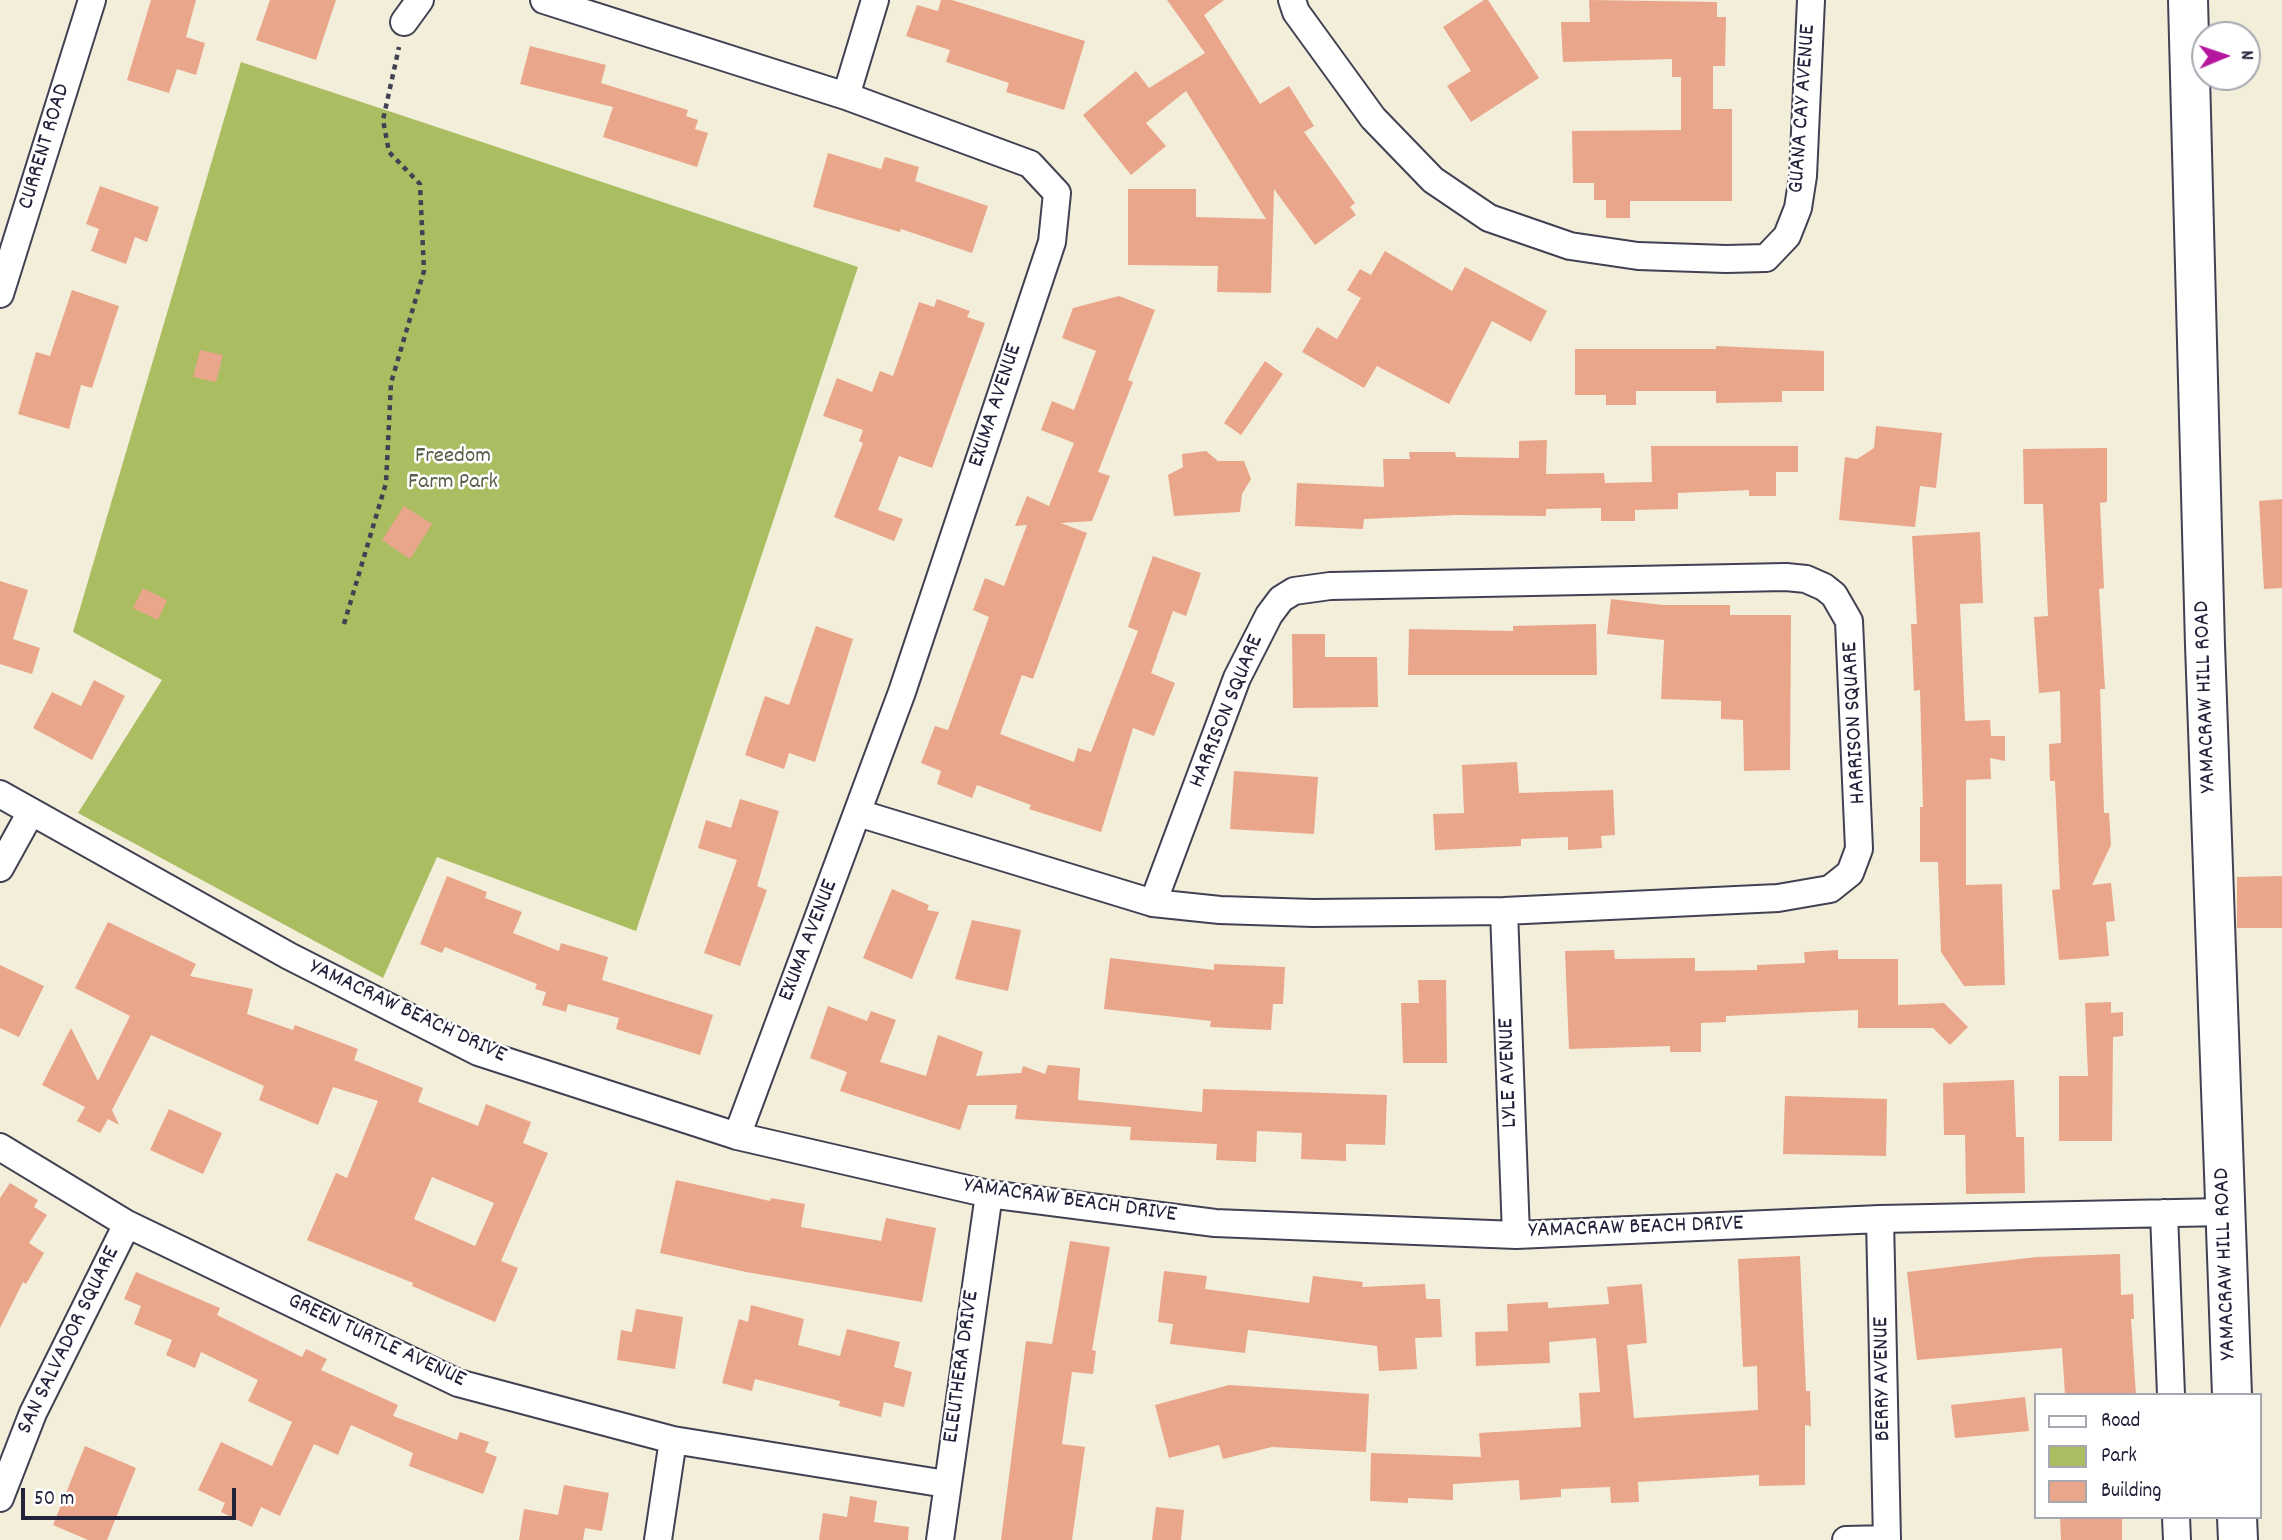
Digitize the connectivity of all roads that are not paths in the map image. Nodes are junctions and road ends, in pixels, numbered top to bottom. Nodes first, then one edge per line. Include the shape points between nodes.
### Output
1 (92, 0) edge
2 (420, 0) edge
3 (544, 0) edge
4 (875, 0) edge
5 (1292, 0) edge
6 (1811, 0) edge
7 (2188, 0) edge
8 (2197, 0) edge
9 (404, 22) road end
10 (2189, 40) junction
11 (846, 96) junction
12 (0, 294) edge
13 (0, 794) edge
14 (31, 812) junction
15 (858, 813) junction
16 (0, 868) edge
17 (1153, 903) junction
18 (1504, 911) junction
19 (737, 1136) junction
20 (0, 1147) edge
21 (989, 1194) junction
22 (2224, 1212) junction
23 (2164, 1213) junction
24 (1880, 1219) junction
25 (127, 1224) junction
26 (1516, 1235) junction
27 (2171, 1393) edge
28 (2232, 1393) edge
29 (673, 1440) junction
30 (946, 1485) junction
31 (0, 1498) edge
32 (2176, 1519) edge
33 (2237, 1519) edge
34 (1887, 1539) edge
35 (658, 1540) edge
36 (940, 1540) edge
37 (1846, 1540) edge
38 (2176, 1540) edge
39 (2238, 1540) edge

1 - 12 street, CURRENT ROAD
2 - 9 street
3 - 11 street, EXUMA AVENUE
4 - 11 street
5 - 6 street, GUANA CAY AVENUE via 1373,118 1433,180 1489,218 1570,246 1638,256 1726,259 1766,258 1787,236 1798,208 1804,176
7 - 10 main road, YAMACRAW HILL ROAD
8 - 10 main road
10 - 22 main road, YAMACRAW HILL ROAD
11 - 15 street, EXUMA AVENUE via 1030,164 1057,193 1052,242
13 - 14 street, YAMACRAW BEACH DRIVE
14 - 16 street
14 - 19 street, YAMACRAW BEACH DRIVE via 277,950 478,1052
15 - 17 street, HARRISON SQUARE
15 - 19 street, EXUMA AVENUE
17 - 18 street, HARRISON SQUARE via 1220,911
17 - 18 street, HARRISON SQUARE via 1237,678 1269,615 1294,591 1330,586 1786,577 1806,579 1834,595 1849,621 1853,640 1861,831 1856,862 1844,880 1830,889 1778,898
18 - 26 street, LYLE AVENUE
19 - 21 street, YAMACRAW BEACH DRIVE
20 - 25 street, GREEN TURTLE AVENUE
21 - 26 street, YAMACRAW BEACH DRIVE via 1215,1223
21 - 30 street, ELEUTHERA DRIVE
22 - 23 street, YAMACRAW BEACH DRIVE
22 - 28 main road, YAMACRAW HILL ROAD
23 - 24 street, YAMACRAW BEACH DRIVE
23 - 27 street
24 - 26 street, YAMACRAW BEACH DRIVE
24 - 34 street, BERRY AVENUE
25 - 29 street, GREEN TURTLE AVENUE via 458,1383
25 - 31 street, SAN SALVADOR SQUARE via 33,1413
29 - 30 street, GREEN TURTLE AVENUE
29 - 35 street
30 - 36 street, ELEUTHERA DRIVE
32 - 38 street
33 - 39 main road
34 - 37 street

